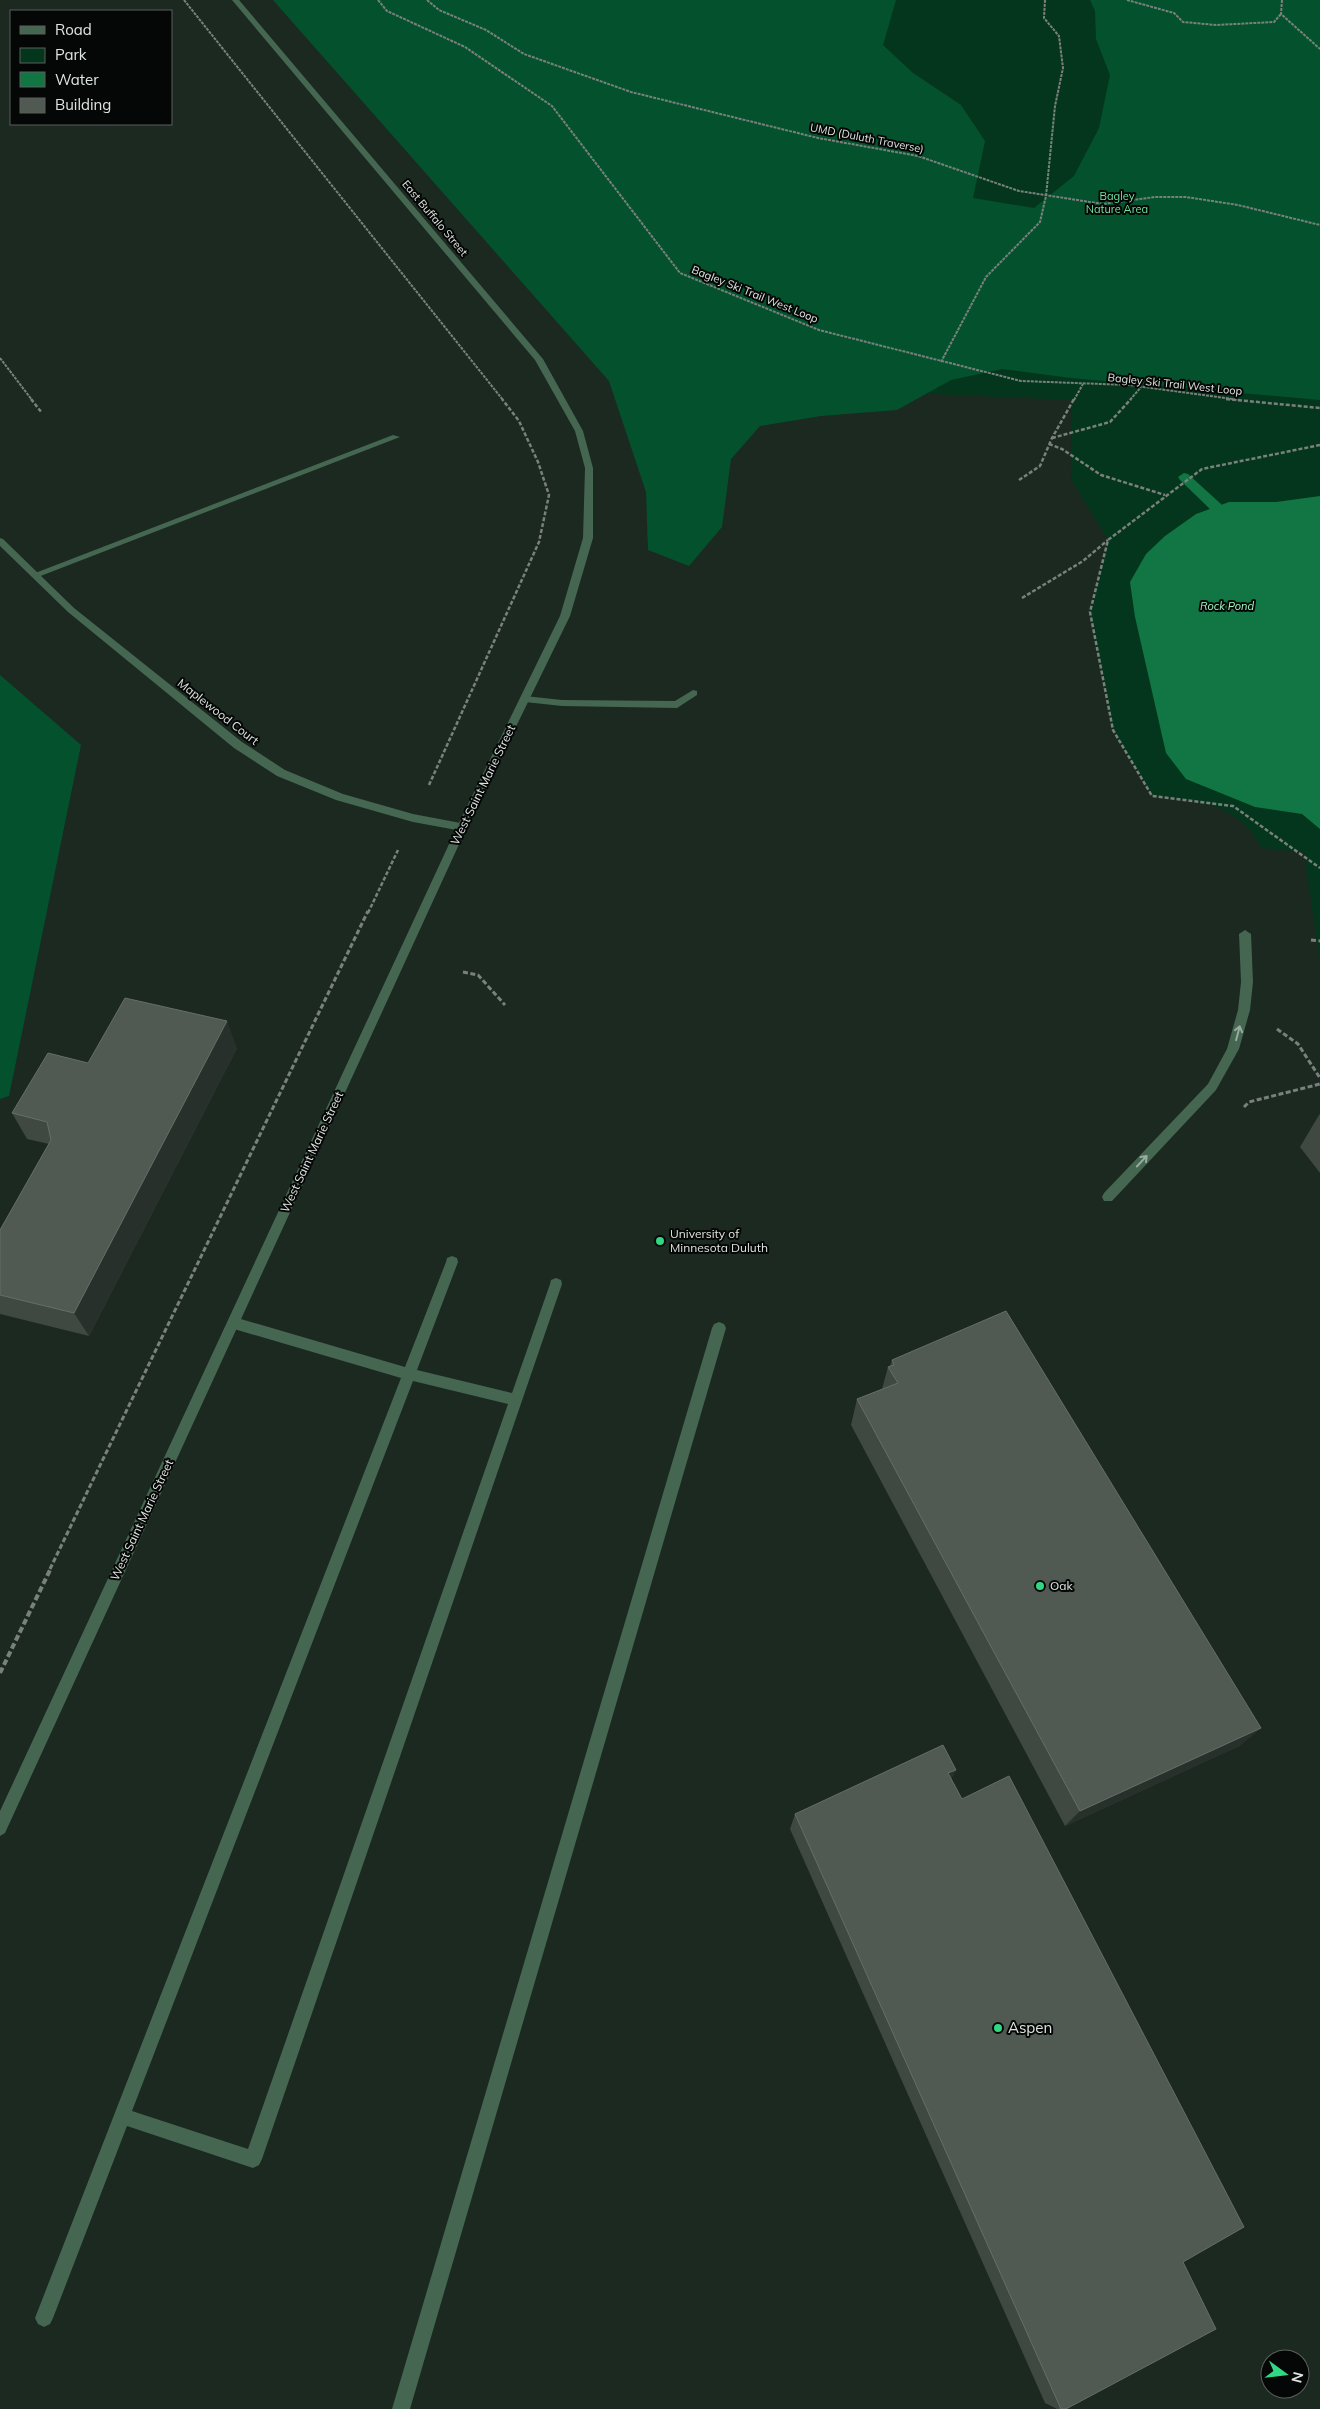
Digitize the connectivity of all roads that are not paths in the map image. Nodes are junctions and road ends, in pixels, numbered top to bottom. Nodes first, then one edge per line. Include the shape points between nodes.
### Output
1 (235, 0) edge
2 (396, 437) dead end
3 (589, 468) joint
4 (0, 541) edge
5 (35, 575) junction
6 (693, 693) dead end
7 (525, 698) junction
8 (462, 827) junction
9 (1245, 934) dead end
10 (1108, 1197) dead end
11 (452, 1262) dead end
12 (556, 1284) dead end
13 (234, 1322) junction
14 (719, 1328) dead end
15 (409, 1374) junction
16 (515, 1400) junction
17 (0, 1828) edge
18 (122, 2116) junction
19 (44, 2318) dead end
20 (401, 2409) edge

1 - 3 street, East Buffalo Street via 539,359 579,431
2 - 5 street
3 - 7 street, West Saint Marie Street via 588,538 565,616
4 - 5 street, Maplewood Court
5 - 8 street, Maplewood Court via 71,610 238,745 281,773 340,797 413,818
6 - 7 street via 677,705 562,703
7 - 8 street, West Saint Marie Street
8 - 13 street, West Saint Marie Street
10 -> 9 street via 1212,1087 1233,1049 1244,1010 1247,982
11 - 15 street
12 - 16 street
13 - 15 street
13 - 17 street, West Saint Marie Street
14 - 20 street
15 - 16 street
15 - 18 street
16 - 18 street via 253,2159
18 - 19 street

